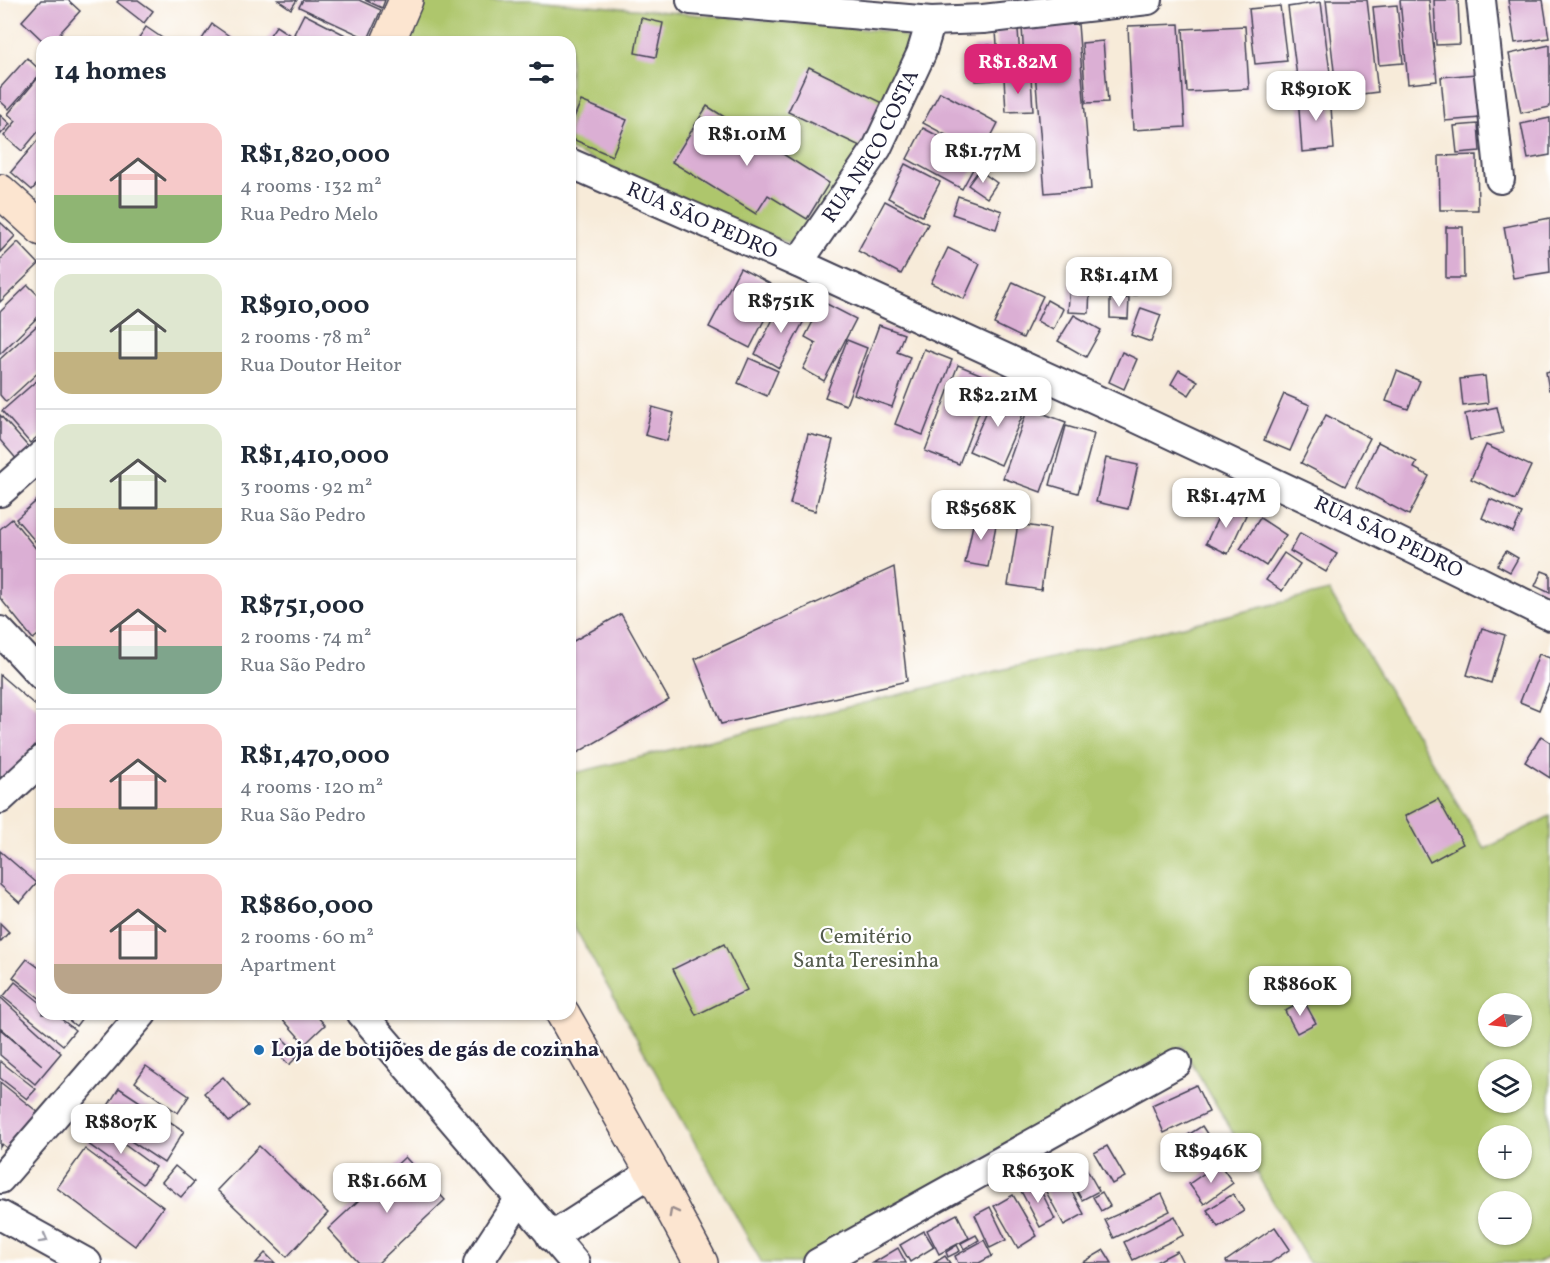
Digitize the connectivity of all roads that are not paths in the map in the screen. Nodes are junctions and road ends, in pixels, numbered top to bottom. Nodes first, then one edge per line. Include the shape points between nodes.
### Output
1 (406, 0) edge
2 (692, 0) edge
3 (1148, 0) edge
4 (1481, 0) edge
5 (982, 10) edge
6 (931, 21) junction
7 (391, 36) edge
8 (576, 166) edge
9 (1500, 179) dead end
10 (0, 191) edge
11 (36, 224) edge
12 (798, 263) junction
13 (36, 460) edge
14 (0, 492) edge
15 (1550, 616) edge
16 (0, 631) edge
17 (36, 670) edge
18 (36, 766) edge
19 (0, 799) edge
20 (137, 1020) edge
21 (367, 1020) edge
22 (566, 1020) edge
23 (1177, 1063) dead end
24 (652, 1172) junction
25 (0, 1179) edge
26 (519, 1200) junction
27 (0, 1215) edge
28 (551, 1237) junction
29 (87, 1263) edge
30 (478, 1263) edge
31 (575, 1263) edge
32 (701, 1263) edge
33 (818, 1263) edge

1 - 7 main road
2 - 6 street
3 - 5 street
4 - 9 street
5 - 6 street
6 - 12 street, RUA NECO COSTA via 921,54 877,148
8 - 12 street, RUA SÃO PEDRO
10 - 11 main road
12 - 15 street, RUA SÃO PEDRO via 1149,424
13 - 14 street
16 - 17 street
18 - 19 street
20 - 25 street
21 - 26 street
22 - 24 main road
23 - 33 street
24 - 28 street
32 -> 24 main road
26 - 28 street
26 - 30 street
27 -> 29 street
28 - 31 street

